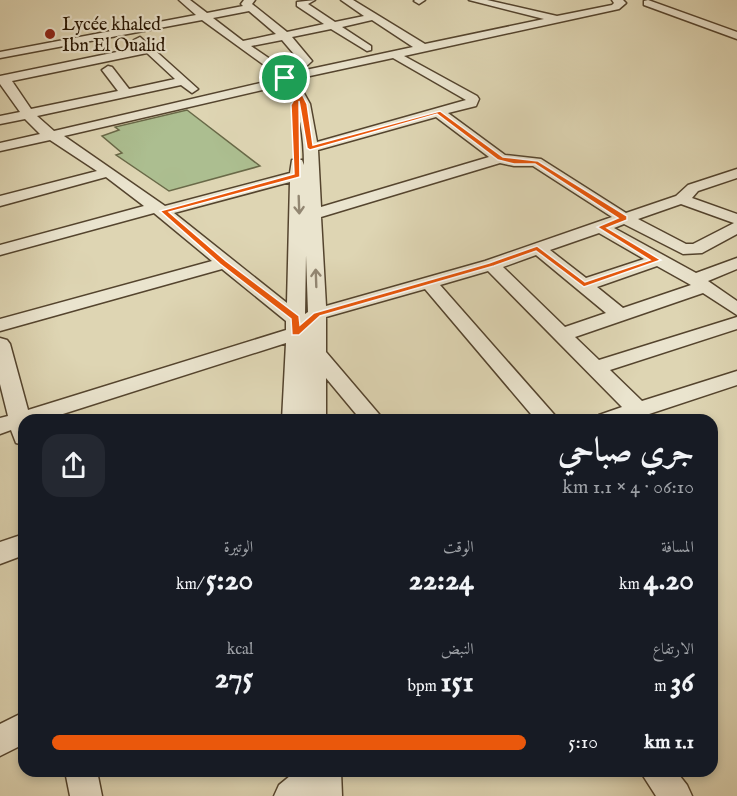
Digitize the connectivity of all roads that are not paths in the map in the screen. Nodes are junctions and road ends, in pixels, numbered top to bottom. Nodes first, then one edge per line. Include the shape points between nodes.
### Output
1 (184, 0) edge
2 (310, 0) edge
3 (346, 0) edge
4 (519, 0) edge
5 (479, 1) edge
6 (635, 3) edge
7 (251, 4) edge
8 (510, 9) junction
9 (550, 11) junction
10 (204, 17) junction
11 (319, 17) junction
12 (373, 17) junction
13 (560, 19) junction
14 (273, 26) junction
15 (332, 26) junction
16 (528, 26) junction
17 (132, 31) junction
18 (227, 35) junction
19 (285, 36) junction
20 (737, 36) edge
21 (408, 39) junction
22 (449, 44) junction
23 (241, 45) junction
24 (367, 48) junction
25 (423, 48) junction
26 (149, 49) junction
27 (0, 56) edge
28 (398, 57) junction
29 (161, 60) junction
30 (306, 61) junction
31 (362, 64) junction
32 (108, 70) junction
33 (183, 81) junction
34 (292, 81) junction
35 (6, 83) edge
36 (126, 93) junction
37 (200, 96) junction
38 (438, 112) junction
39 (28, 114) junction
40 (0, 120) edge
41 (48, 133) junction
42 (0, 141) edge
43 (0, 147) edge
44 (310, 148) junction
45 (500, 158) junction
46 (108, 172) junction
47 (737, 173) edge
48 (298, 176) junction
49 (681, 199) junction
50 (0, 201) edge
51 (161, 209) junction
52 (314, 214) junction
53 (624, 218) junction
54 (737, 219) edge
55 (601, 227) junction
56 (737, 227) edge
57 (537, 248) junction
58 (0, 250) edge
59 (657, 260) junction
60 (223, 262) junction
61 (737, 262) edge
62 (491, 265) junction
63 (428, 282) junction
64 (700, 284) junction
65 (584, 285) junction
66 (737, 309) edge
67 (317, 315) junction
68 (620, 315) junction
69 (737, 323) edge
70 (0, 325) edge
71 (296, 326) junction
72 (560, 335) junction
73 (0, 344) edge
74 (316, 353) junction
75 (594, 368) junction
76 (737, 378) edge
77 (637, 409) junction
78 (18, 414) edge
79 (60, 414) edge
80 (293, 414) edge
81 (315, 414) edge
82 (369, 414) edge
83 (543, 414) edge
84 (623, 414) edge
85 (0, 426) edge
86 (18, 428) edge
87 (18, 546) edge
88 (0, 553) edge
89 (18, 731) edge
90 (0, 741) edge
91 (82, 777) edge
92 (312, 777) edge
93 (324, 777) edge
94 (661, 777) edge
95 (291, 789) edge
96 (86, 796) edge
97 (326, 796) edge
98 (676, 796) edge

1 - 10 street
2 - 11 street via 301,4
3 - 12 street
4 - 8 street
5 - 8 street
6 - 13 street
6 - 20 street
7 - 10 street
7 - 14 street
8 - 9 street
9 - 13 street
9 - 16 street
10 - 17 street
10 - 18 street
11 - 14 street
11 - 15 street
12 - 15 street
12 - 21 street
13 - 16 street
14 - 18 street
14 - 19 street
15 - 19 street
15 - 24 street
16 - 22 street
17 - 26 street
17 - 27 street
18 - 23 street
19 - 23 street
19 - 30 street
21 - 24 street
21 - 25 street
22 - 25 street
22 - 28 street
23 - 34 street
24 - 30 street
25 - 31 street
26 - 29 street
26 - 35 street
28 - 31 street
28 - 38 street via 474,100
29 - 32 street
29 - 33 street
30 - 34 street via 300,63
31 - 34 street
32 - 35 street
32 - 36 street
33 - 36 street
33 - 37 street
34 - 37 street
34 - 41 street
34 - 44 street via 304,104
34 - 48 street
35 - 39 street
36 - 39 street
37 - 41 street
38 - 44 street
38 - 45 street
39 - 40 street
39 - 41 street
41 - 42 street
41 - 43 street
41 - 46 street
44 - 52 street
45 - 52 street
45 - 53 street via 536,162
46 - 50 street
46 - 51 street
47 - 49 street via 693,188
48 - 51 street
48 -> 71 street
49 - 53 street
49 - 54 street
51 - 58 street
51 - 60 street
67 -> 52 street
53 - 55 street
53 - 56 street via 687,250
55 - 57 street
55 - 59 street
57 - 62 street
57 - 65 street
59 - 64 street
59 - 65 street
60 - 70 street
60 - 71 street
61 - 64 street
62 - 63 street
62 - 72 street
63 - 67 street
63 - 83 street
64 - 66 street
64 - 68 street
65 - 68 street
67 - 71 street
67 - 74 street
68 - 72 street
69 - 75 street
71 - 79 street
71 - 80 street
72 - 75 street
73 - 78 street
74 - 81 street
74 - 82 street
75 - 77 street
76 - 77 street
77 - 84 street
85 - 86 street
87 - 88 street
89 - 90 street
91 - 96 street
92 - 95 street
93 - 97 street
94 - 98 street

